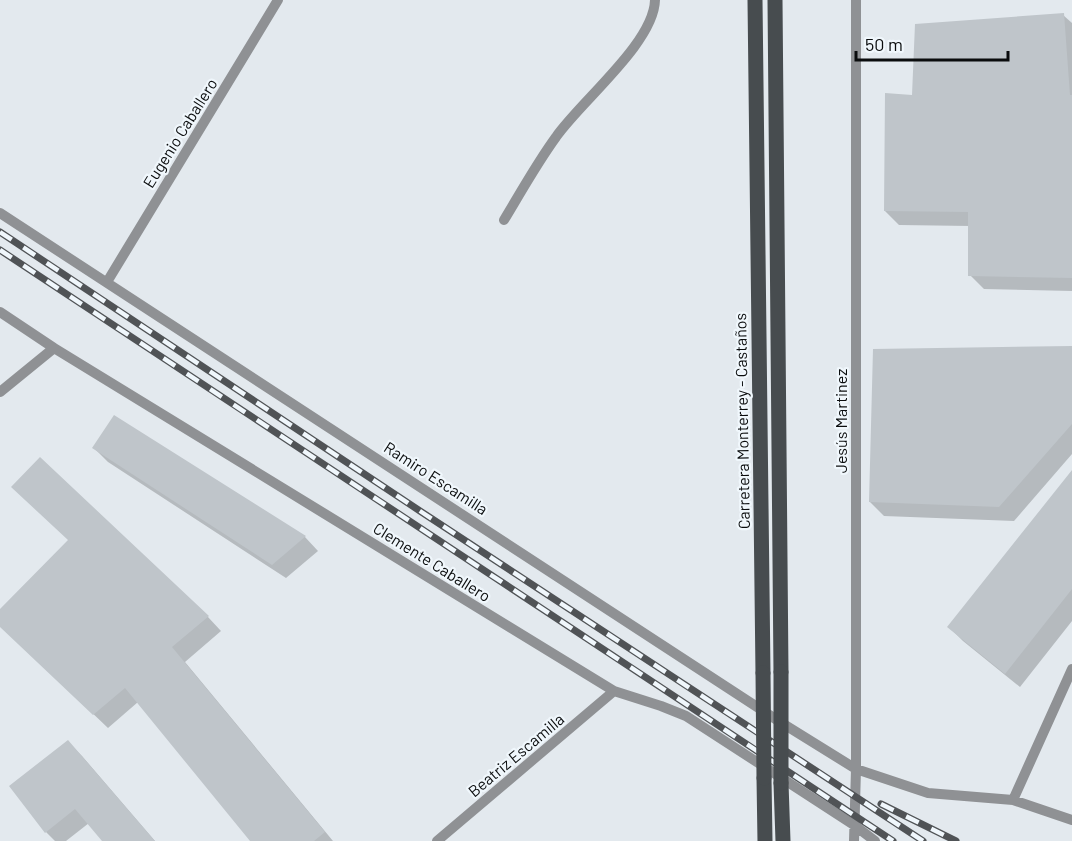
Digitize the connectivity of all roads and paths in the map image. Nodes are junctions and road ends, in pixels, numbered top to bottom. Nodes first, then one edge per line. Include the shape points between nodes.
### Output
1 (278, 0) edge
2 (754, 0) edge
3 (775, 0) edge
4 (856, 0) edge
5 (655, 5) edge
6 (0, 213) edge
7 (504, 220) dead end
8 (106, 282) junction
9 (0, 312) edge
10 (54, 348) junction
11 (0, 392) edge
12 (1072, 669) edge
13 (614, 691) junction
14 (856, 769) junction
15 (1013, 800) junction
16 (1072, 820) edge
17 (854, 825) junction
18 (437, 841) edge
19 (765, 841) edge
20 (783, 841) edge
21 (854, 841) edge
22 (875, 841) edge

1 - 8 lane, Eugenio Caballero
2 - 19 main road, Carretera Monterrey - Castaños, bridge
3 - 20 main road, bridge
4 - 14 lane, Jesús Martinez
5 - 7 lane via 643,37 556,136
6 - 8 lane, Ramiro Escamilla
8 - 14 lane, Ramiro Escamilla
9 - 10 lane, Clemente Caballero
10 - 11 lane
10 - 13 lane, Clemente Caballero
12 - 15 lane
13 - 17 lane, Clemente Caballero via 686,716
13 - 18 lane, Beatriz Escamilla
14 - 15 lane, Ramiro Escamilla via 928,793
14 - 17 lane, Jesús Martinez
15 - 16 lane, Ramiro Escamilla
17 - 21 lane, Jesús Martinez
17 - 22 lane, Clemente Caballero

